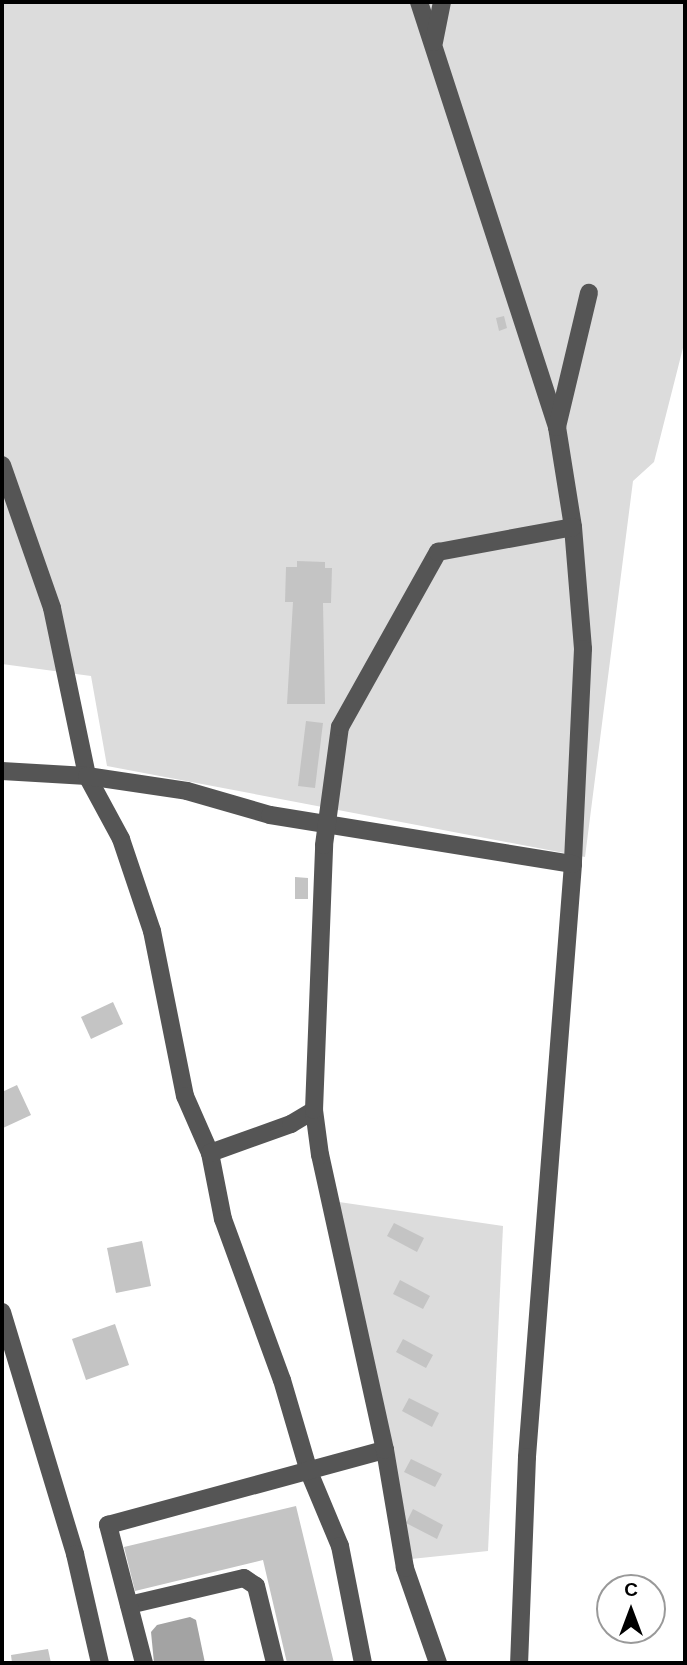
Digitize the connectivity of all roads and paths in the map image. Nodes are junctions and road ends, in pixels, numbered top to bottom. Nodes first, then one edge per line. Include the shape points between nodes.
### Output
1 (419, 2) edge
2 (442, 2) edge
3 (434, 42) junction
4 (589, 293) dead end
5 (557, 427) junction
6 (2, 465) edge
7 (573, 527) junction
8 (2, 771) edge
9 (87, 776) junction
10 (329, 822) junction
11 (573, 864) junction
12 (314, 1110) junction
13 (210, 1153) junction
14 (2, 1312) edge
15 (385, 1450) junction
16 (309, 1472) junction
17 (129, 1605) junction
18 (100, 1663) edge
19 (144, 1663) edge
20 (275, 1663) edge
21 (363, 1663) edge
22 (438, 1663) edge
23 (519, 1663) edge

1 - 3 street
2 - 3 street
3 - 5 street
4 - 5 street
5 - 7 street
6 - 9 street via 52,608
7 - 10 street via 438,552 340,727
7 - 11 street via 583,649
8 - 9 street
9 - 10 street via 187,790 270,815
9 - 13 street via 121,839 133,875 158,958 185,1097
10 - 11 street
10 - 12 street via 324,845
11 - 23 street via 547,1162
12 - 13 street via 291,1124
12 - 15 street
13 - 16 street via 223,1219 282,1380
14 - 18 street via 75,1554
15 - 16 street
15 - 22 street via 405,1568
16 - 17 street via 108,1525
16 - 21 street via 340,1546
17 - 19 street
17 - 20 street via 244,1578 256,1586

